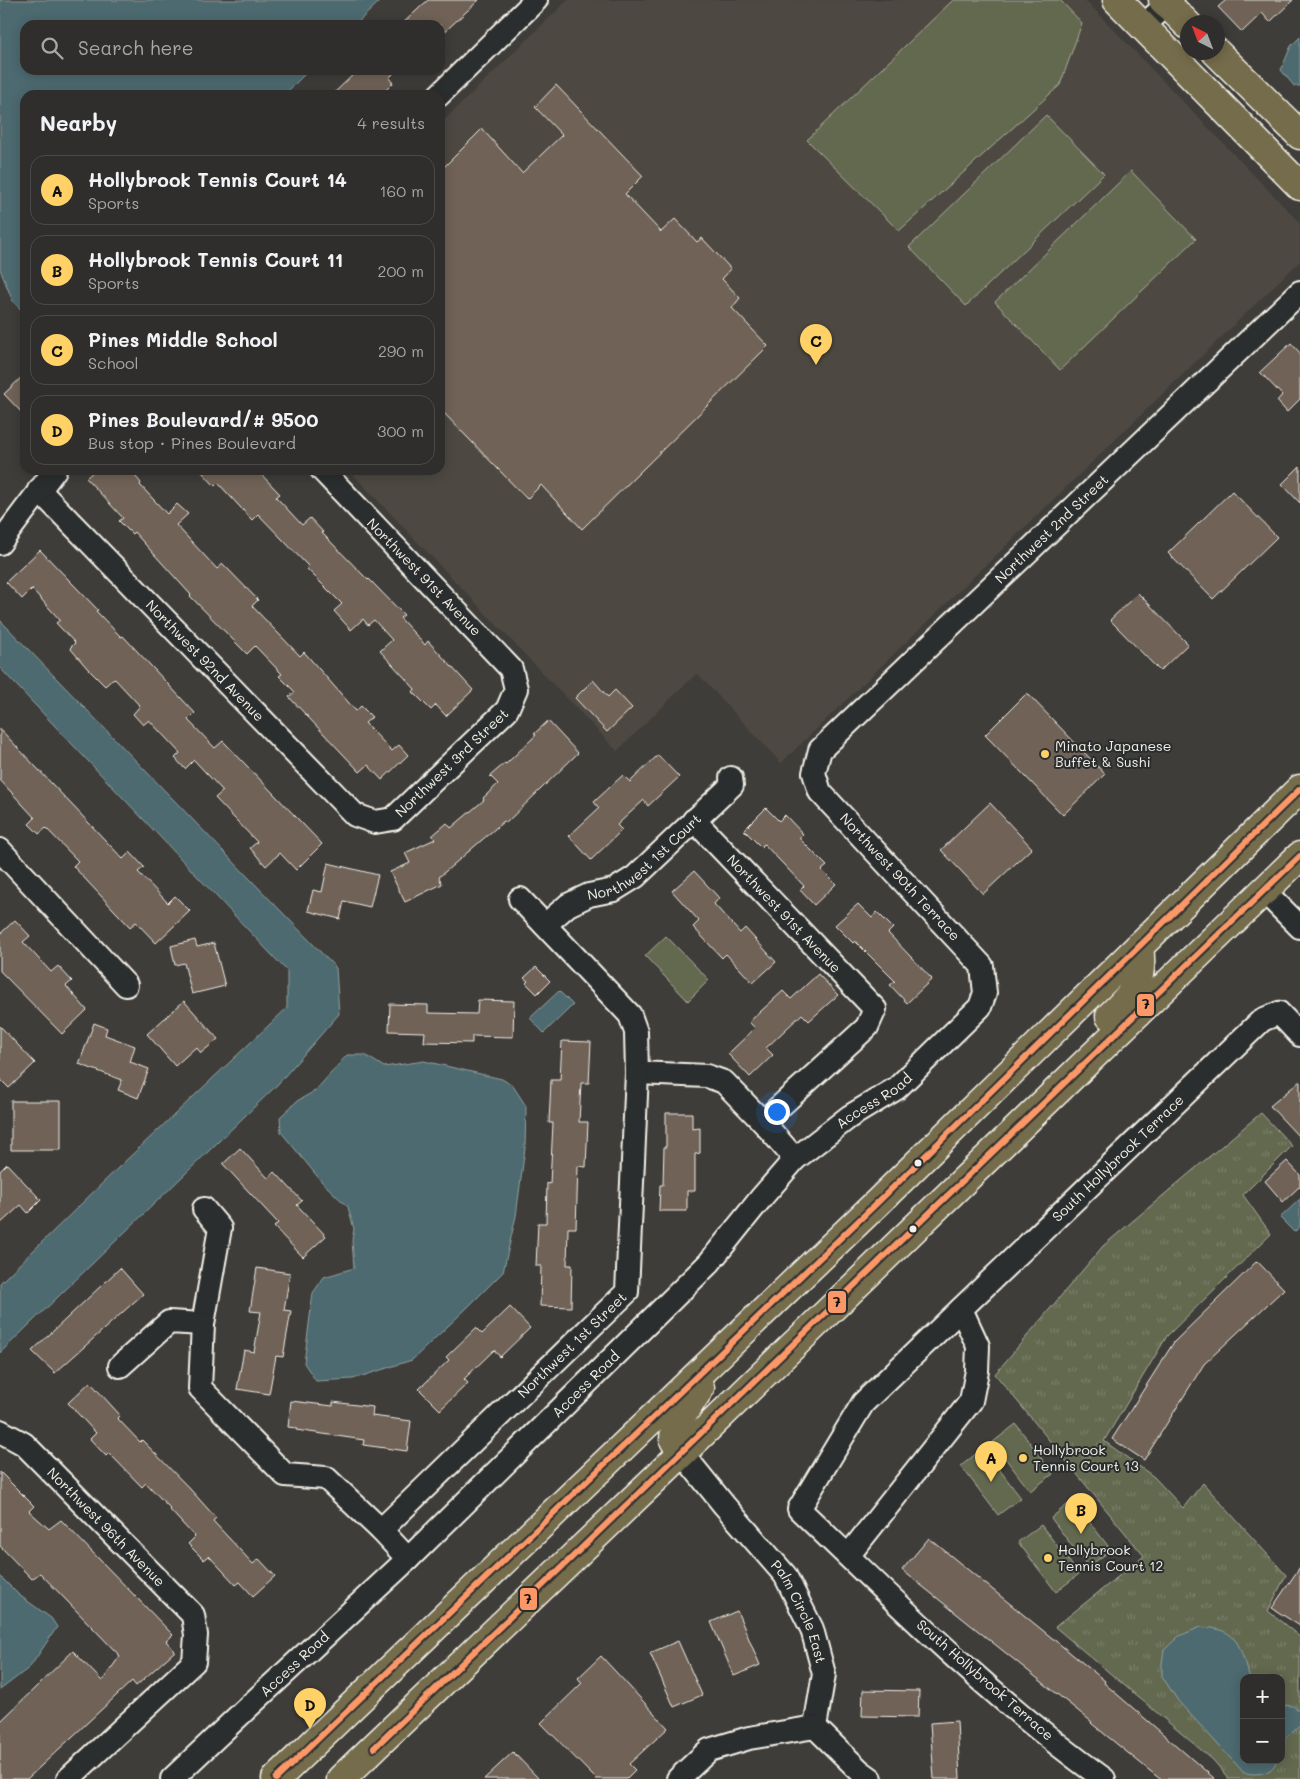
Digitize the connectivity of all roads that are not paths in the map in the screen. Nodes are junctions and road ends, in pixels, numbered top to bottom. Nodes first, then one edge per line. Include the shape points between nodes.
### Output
1 (536, 0) edge
2 (1117, 0) edge
3 (1167, 2) edge
4 (1180, 16) edge
5 (1142, 27) junction
6 (1224, 60) edge
7 (444, 90) edge
8 (1300, 135) edge
9 (1300, 186) edge
10 (1300, 292) edge
11 (51, 475) edge
12 (327, 475) edge
13 (39, 490) junction
14 (0, 543) edge
15 (516, 688) joint
16 (814, 772) joint
17 (731, 778) dead end
18 (1300, 790) edge
19 (694, 820) junction
20 (375, 822) joint
21 (0, 850) edge
22 (1300, 856) edge
23 (1264, 890) junction
24 (520, 899) dead end
25 (545, 925) junction
26 (1300, 927) edge
27 (1139, 946) junction
28 (985, 982) joint
29 (126, 985) dead end
30 (1300, 1035) edge
31 (637, 1073) junction
32 (763, 1122) junction
33 (795, 1160) junction
34 (947, 1197) junction
35 (204, 1209) dead end
36 (961, 1309) junction
37 (203, 1324) junction
38 (727, 1347) junction
39 (120, 1366) dead end
40 (0, 1431) edge
41 (682, 1453) junction
42 (381, 1530) junction
43 (848, 1556) junction
44 (408, 1559) junction
45 (815, 1728) junction
46 (68, 1779) edge
47 (172, 1779) edge
48 (276, 1779) edge
49 (341, 1779) edge
50 (678, 1779) edge
51 (871, 1779) edge
52 (1104, 1779) edge

1 - 7 street
2 - 5 main road
3 - 4 main road
3 - 5 street
5 - 9 main road
6 - 8 main road
10 - 16 street, Northwest 2nd Street via 820,750
11 - 13 street
12 - 15 street, Northwest 91st Avenue via 511,669
13 - 14 street
13 - 20 street, Northwest 92nd Avenue via 355,815
15 - 20 street, Northwest 3rd Street via 507,710 393,819
16 - 28 street, Northwest 90th Terrace via 820,792 982,966
17 - 19 street, Northwest 1st Court via 732,785
18 - 27 main road
19 - 25 street, Northwest 1st Court via 635,877 614,890 589,895 568,905
19 - 32 street, Northwest 91st Avenue via 875,1008 867,1027
21 - 29 street
22 - 23 main road
23 - 26 street
23 - 34 main road
24 - 25 street
25 - 31 street via 630,1015 636,1032
27 - 34 main road via 1140,975 1125,1002 970,1149 950,1171
27 - 38 main road
28 - 33 street, Access Road via 980,1008 898,1088 849,1117
30 - 36 street, South Hollybrook Terrace via 1279,1013 1262,1020
31 - 32 street via 707,1076 724,1082
31 - 42 street, Northwest 1st Street via 627,1292
32 - 33 street
33 - 44 street, Access Road via 709,1263
34 - 41 main road
35 - 37 street via 220,1228
36 - 43 street via 978,1346 971,1401
36 - 43 street, South Hollybrook Terrace via 863,1403 799,1509
37 - 39 street via 169,1322
37 - 42 street via 200,1388 285,1474 326,1478
38 - 41 main road via 675,1426 674,1440
38 - 48 main road
40 - 46 street, Northwest 96th Avenue via 24,1444 193,1615 198,1650 194,1662
41 - 45 street, Palm Circle East via 785,1575 812,1629 824,1674
41 - 49 main road
42 - 44 street
43 - 52 street, South Hollybrook Terrace via 969,1670
44 - 47 street, Access Road
45 - 50 street via 749,1738 710,1750
45 - 51 street

